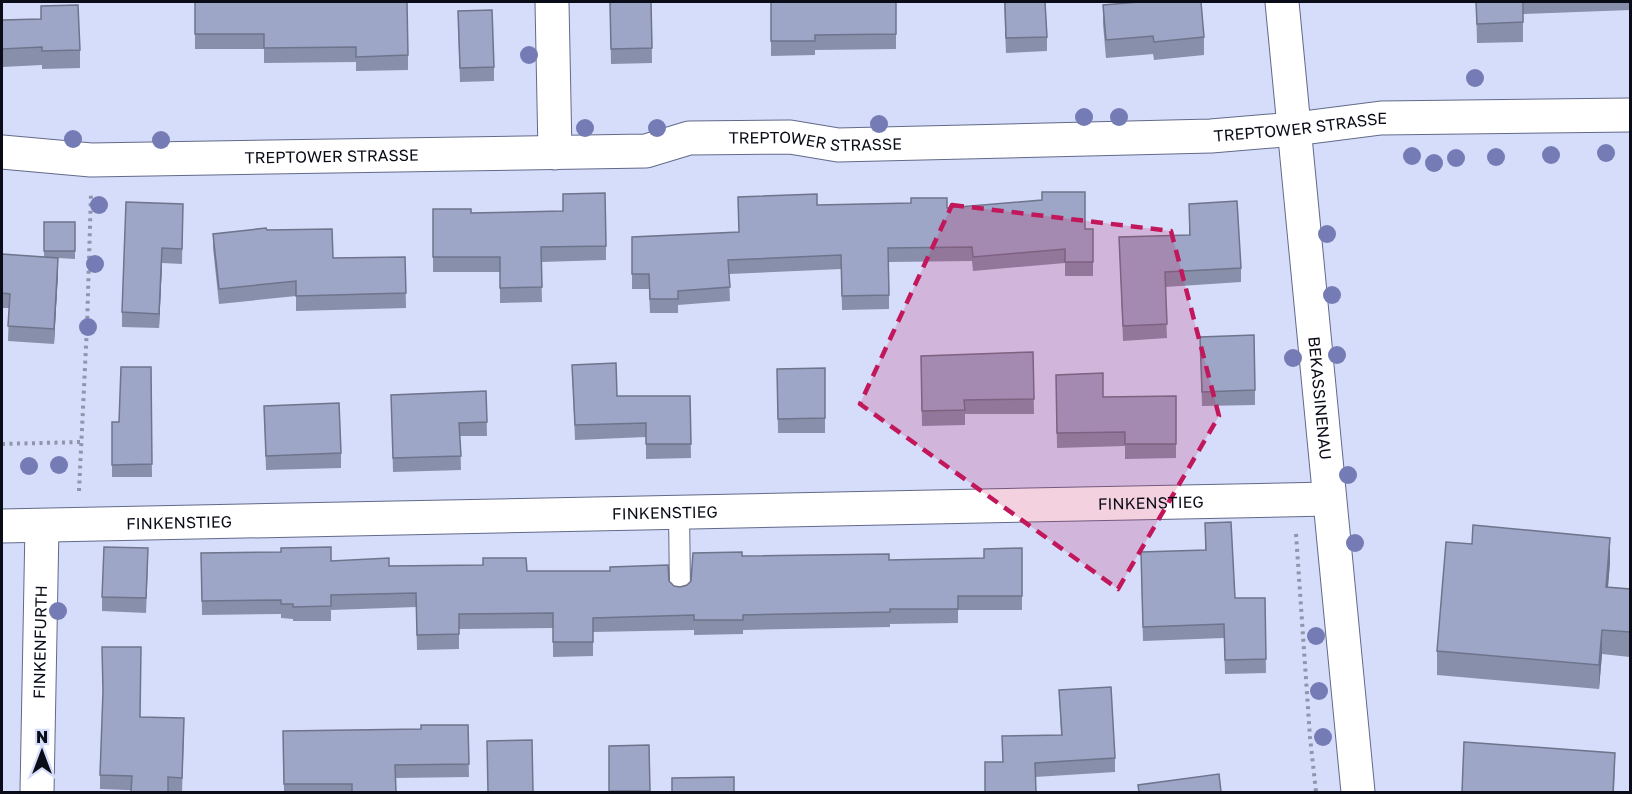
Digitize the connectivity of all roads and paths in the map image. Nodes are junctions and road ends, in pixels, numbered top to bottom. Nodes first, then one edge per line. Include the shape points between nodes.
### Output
1 (552, 2) edge
2 (1282, 2) edge
3 (1630, 115) edge
4 (1295, 129) junction
5 (2, 152) edge
6 (555, 153) junction
7 (92, 160) junction
8 (81, 442) junction
9 (2, 444) edge
10 (1329, 499) junction
11 (679, 512) junction
12 (77, 525) junction
13 (2, 526) edge
14 (42, 526) junction
15 (680, 590) edge
16 (37, 792) edge
17 (1358, 792) edge

1 - 6 street
2 - 4 street, BEKASSINENAU
3 - 4 street, TREPTOWER STRASSE via 1381,118
4 - 6 street, TREPTOWER STRASSE via 1211,136 838,145 790,136 688,138 646,151
4 - 10 street, BEKASSINENAU
5 - 7 street, TREPTOWER STRASSE
6 - 7 street, TREPTOWER STRASSE
7 - 8 path
8 - 9 path
8 - 12 path
10 - 11 street, FINKENSTIEG
10 - 17 street, BEKASSINENAU
11 - 12 street, FINKENSTIEG
11 - 15 lane
12 - 14 street, FINKENSTIEG
13 - 14 street, FINKENSTIEG
14 - 16 street, FINKENFURTH

